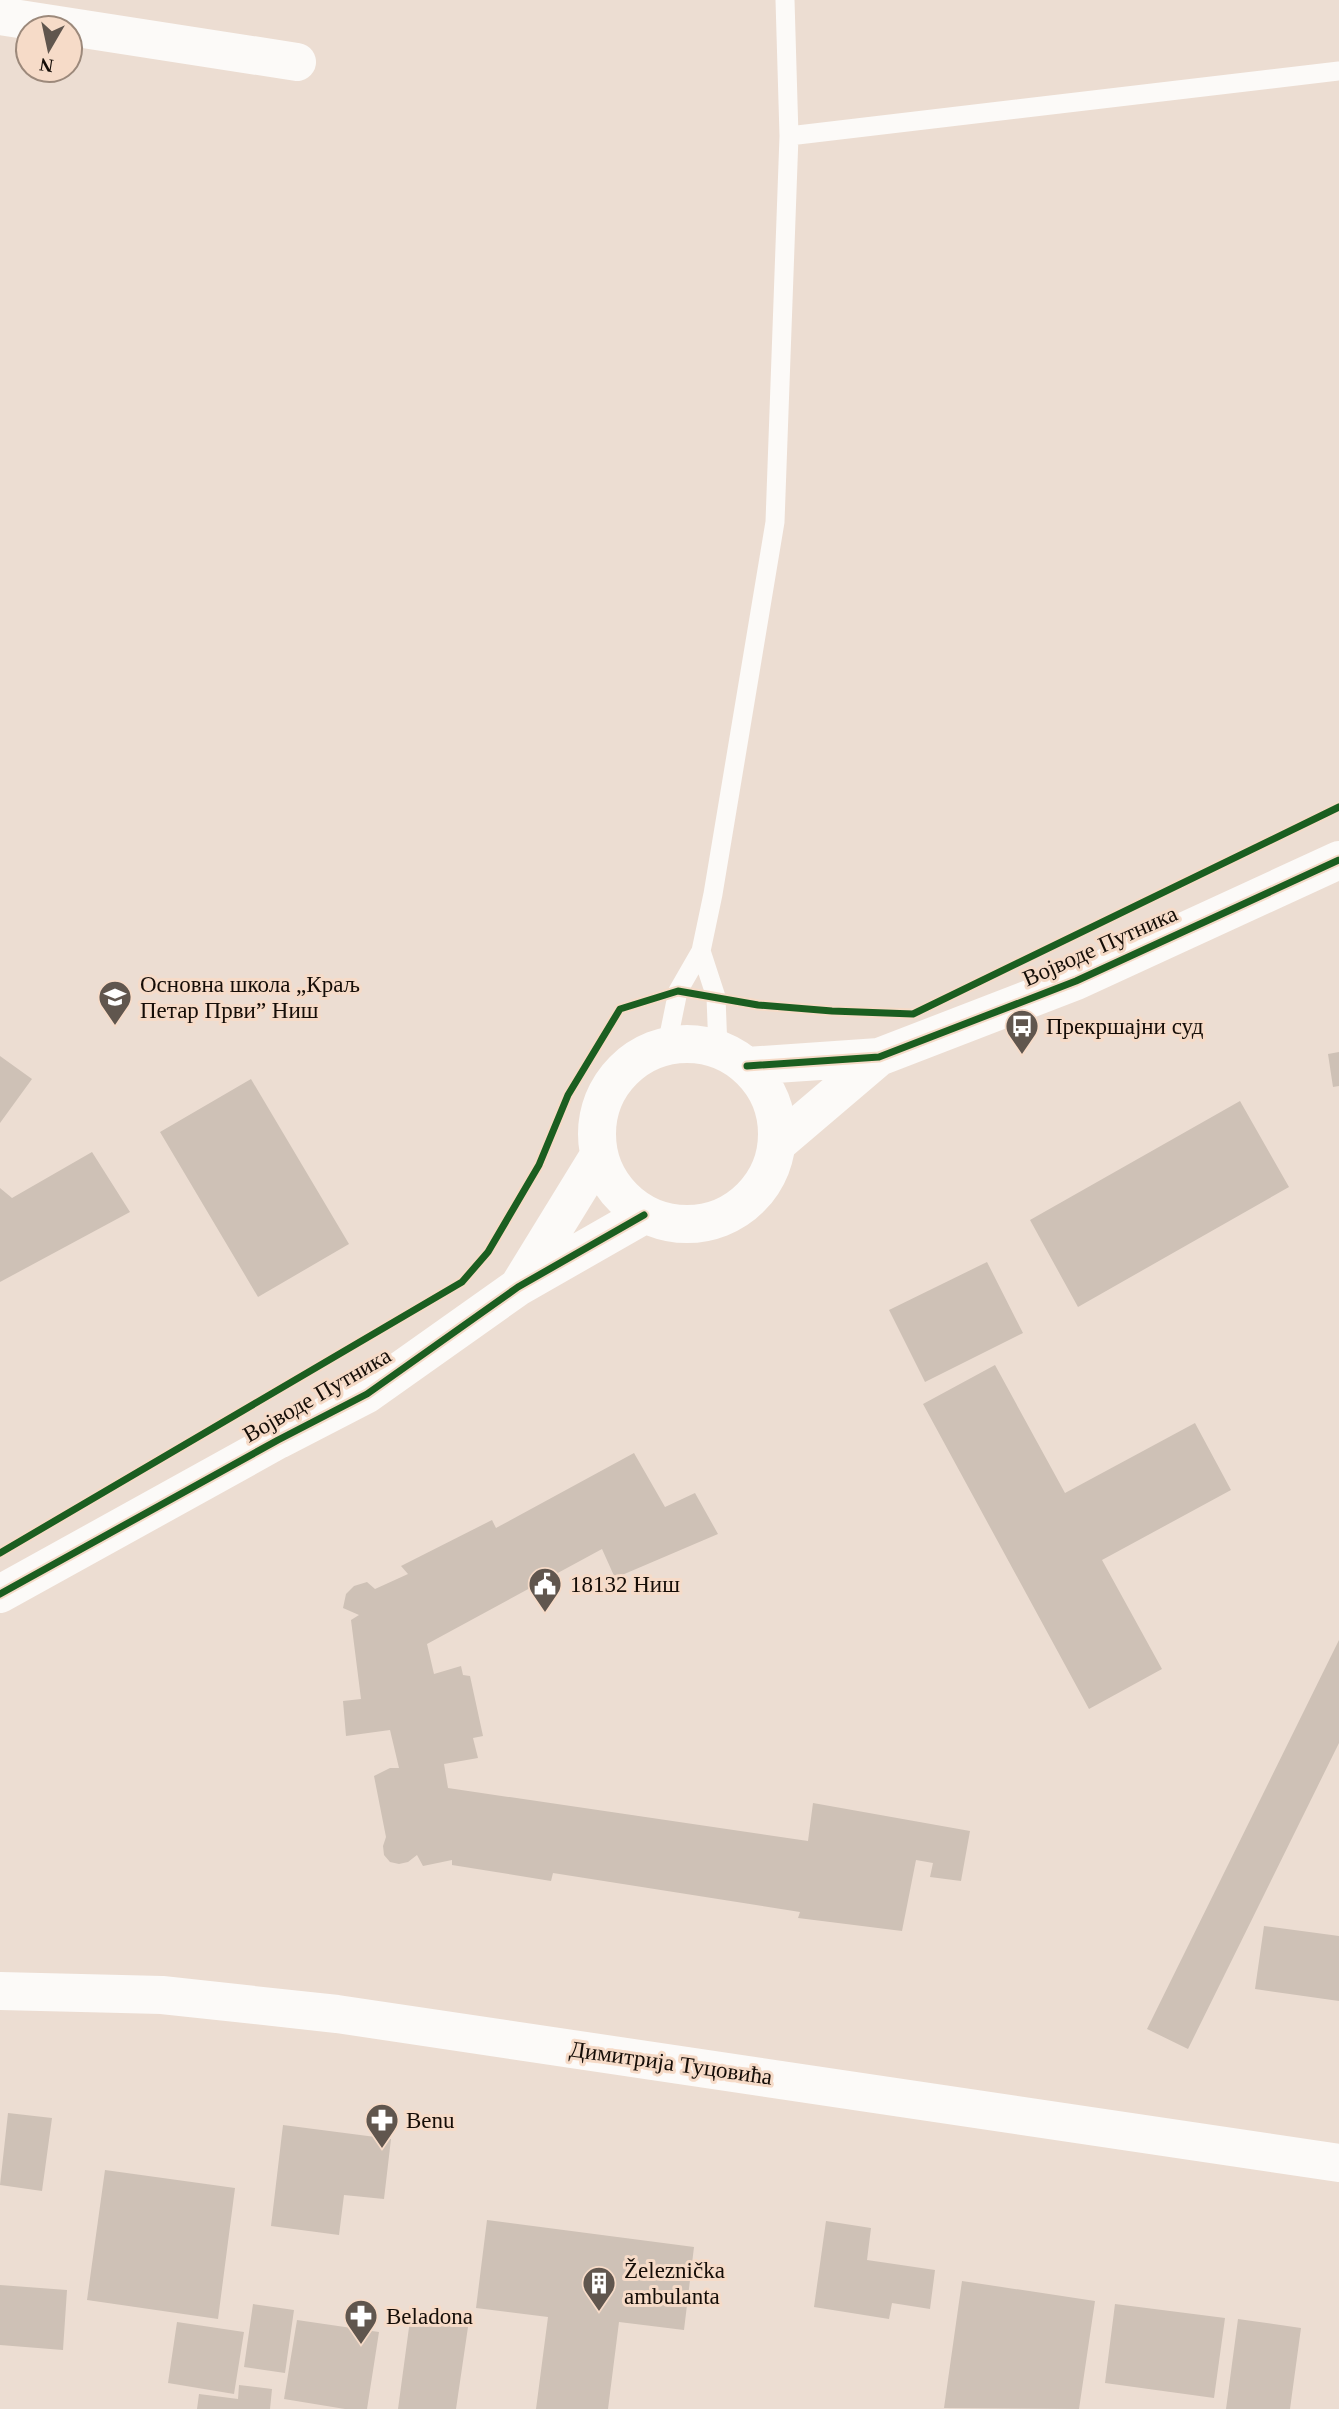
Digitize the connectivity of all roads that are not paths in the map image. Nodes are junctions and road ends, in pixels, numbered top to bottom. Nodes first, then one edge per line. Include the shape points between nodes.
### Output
1 (785, 0) edge
2 (0, 16) edge
3 (297, 62) dead end
4 (1339, 71) edge
5 (789, 136) junction
6 (1339, 860) edge
7 (701, 951) junction
8 (667, 1045) junction
9 (732, 1057) junction
10 (879, 1057) junction
11 (778, 1143) junction
12 (598, 1157) junction
13 (644, 1215) junction
14 (518, 1287) junction
15 (0, 1594) edge
16 (0, 1991) edge
17 (1339, 2163) edge

1 - 5 lane
2 - 3 street
4 - 5 lane
5 - 7 lane via 775,522
6 - 10 street, Војводе Путника via 1076,981
7 - 8 lane via 678,991
7 - 9 lane
8 - 9 street, Војводе Путника via 693,1043
8 - 12 street, Војводе Путника via 634,1060 609,1087 596,1121
9 - 10 street, Војводе Путника
9 - 11 street, Војводе Путника via 765,1089 776,1115
10 - 11 street, Војводе Путника
11 - 13 street, Војводе Путника via 763,1184 730,1214 687,1225
12 - 13 street, Војводе Путника via 615,1191
12 - 14 street, Војводе Путника
13 - 14 street, Војводе Путника
14 - 15 street, Војводе Путника via 367,1394
16 - 17 street, Димитрија Туцовића via 162,1995 337,2014

